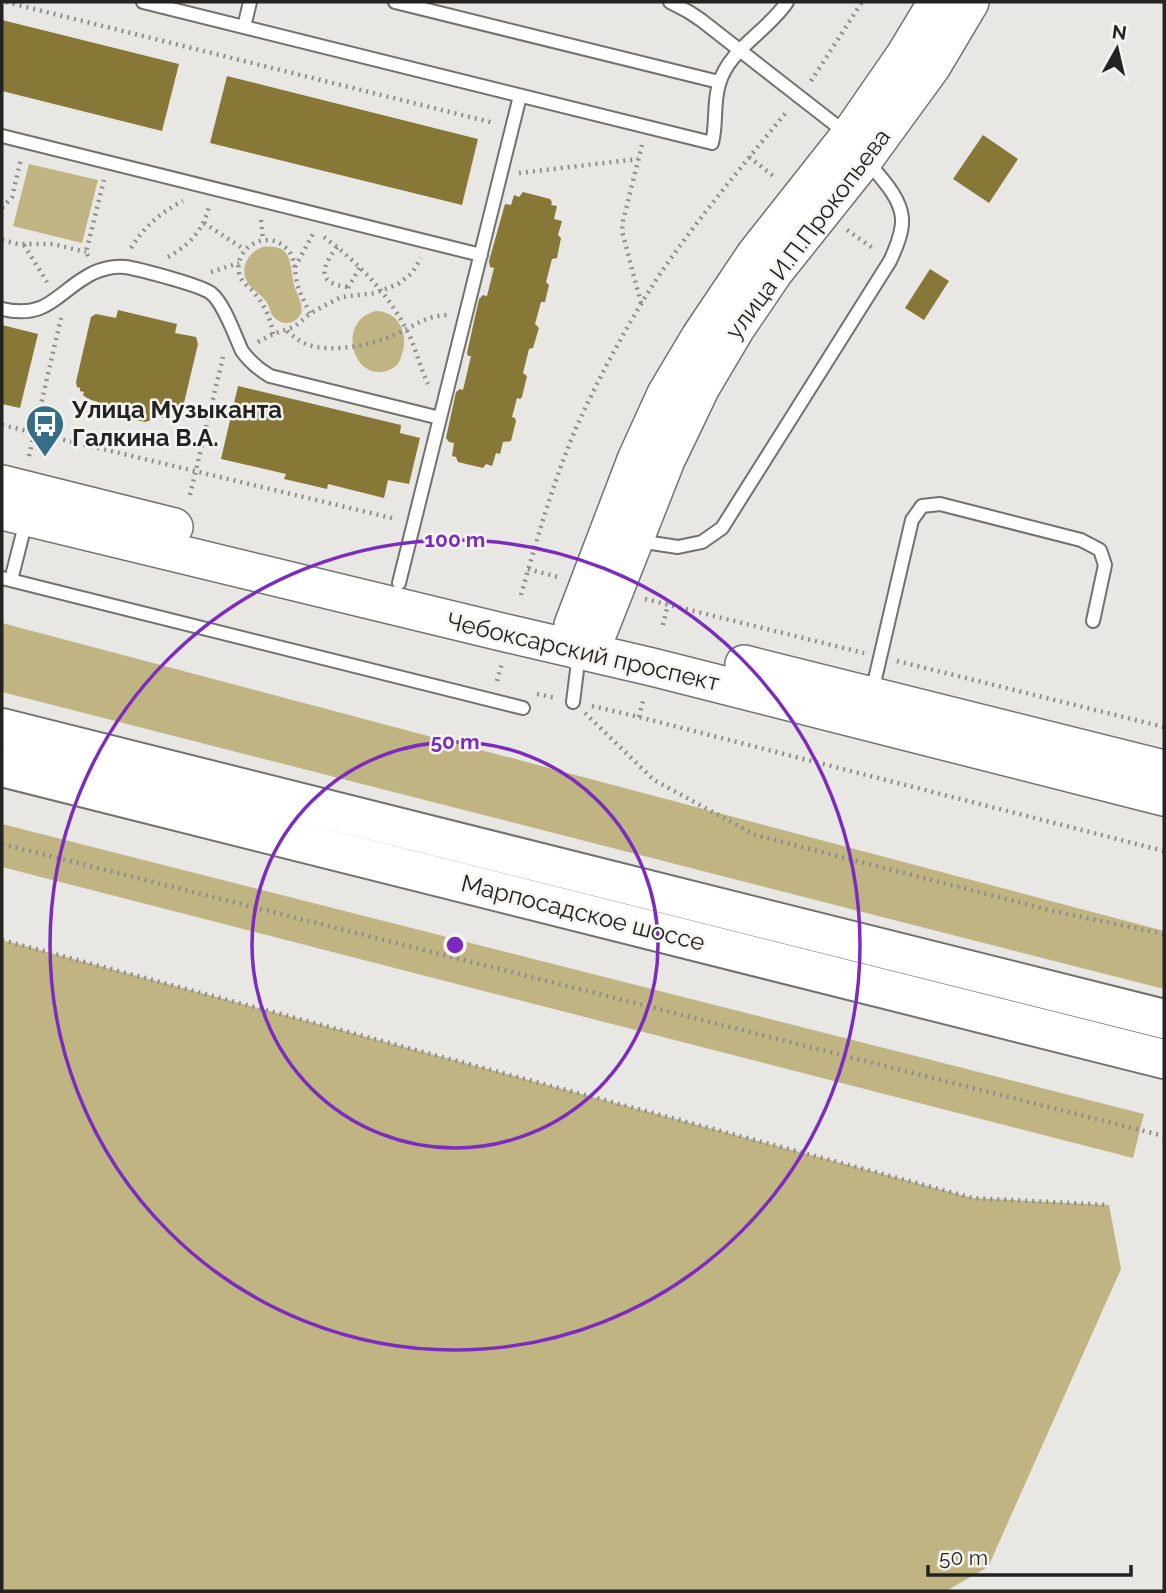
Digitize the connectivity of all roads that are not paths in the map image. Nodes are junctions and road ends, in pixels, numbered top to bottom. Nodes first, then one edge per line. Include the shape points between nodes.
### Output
1 (143, 2) edge
2 (250, 2) edge
3 (395, 2) edge
4 (670, 2) edge
5 (787, 2) edge
6 (937, 2) edge
7 (970, 2) edge
8 (244, 27) junction
9 (741, 50) junction
10 (719, 82) junction
11 (520, 96) junction
12 (2, 136) edge
13 (857, 147) junction
14 (481, 255) junction
15 (2, 309) edge
16 (442, 412) junction
17 (2, 484) edge
18 (14, 514) edge
19 (634, 541) junction
20 (7, 579) edge
21 (399, 583) junction
22 (1093, 621) dead end
23 (584, 635) junction
24 (871, 696) junction
25 (573, 702) road end
26 (523, 708) dead end
27 (2, 728) edge
28 (2, 766) edge
29 (1164, 769) edge
30 (1164, 797) edge
31 (1164, 1019) edge
32 (1164, 1059) edge

1 - 8 lane
2 - 8 lane
3 - 10 lane
4 - 9 lane
5 - 9 lane
6 - 13 street, улица И.П.Прокопьева
7 - 13 street, улица И.П.Прокопьева via 932,66
8 - 11 lane
9 - 10 lane
9 - 13 lane
10 - 11 lane via 712,143
11 - 14 lane
12 - 14 lane
13 - 19 street, улица И.П.Прокопьева via 701,387
13 - 19 lane via 895,197 902,218 890,261 722,528 702,542 678,547
13 - 23 street, улица И.П.Прокопьева via 755,255 666,394 636,460
14 - 16 lane
15 - 16 lane via 22,312 47,306 97,271 124,267 205,288 216,298 242,351 270,376
16 - 21 lane
17 - 21 street, Чебоксарский проспект
18 - 20 lane
18 - 23 street, Чебоксарский проспект
19 - 23 street, улица И.П.Прокопьева
20 - 26 lane
21 - 23 street, Чебоксарский проспект
22 - 24 lane via 1105,565 1100,550 1081,540 940,504 922,506 912,520
23 - 24 street, Чебоксарский проспект
23 - 25 lane
23 - 30 street, Чебоксарский проспект via 652,667
24 - 29 street, Чебоксарский проспект
27 - 31 main road, Марпосадское шоссе
28 - 32 main road, Марпосадское шоссе

